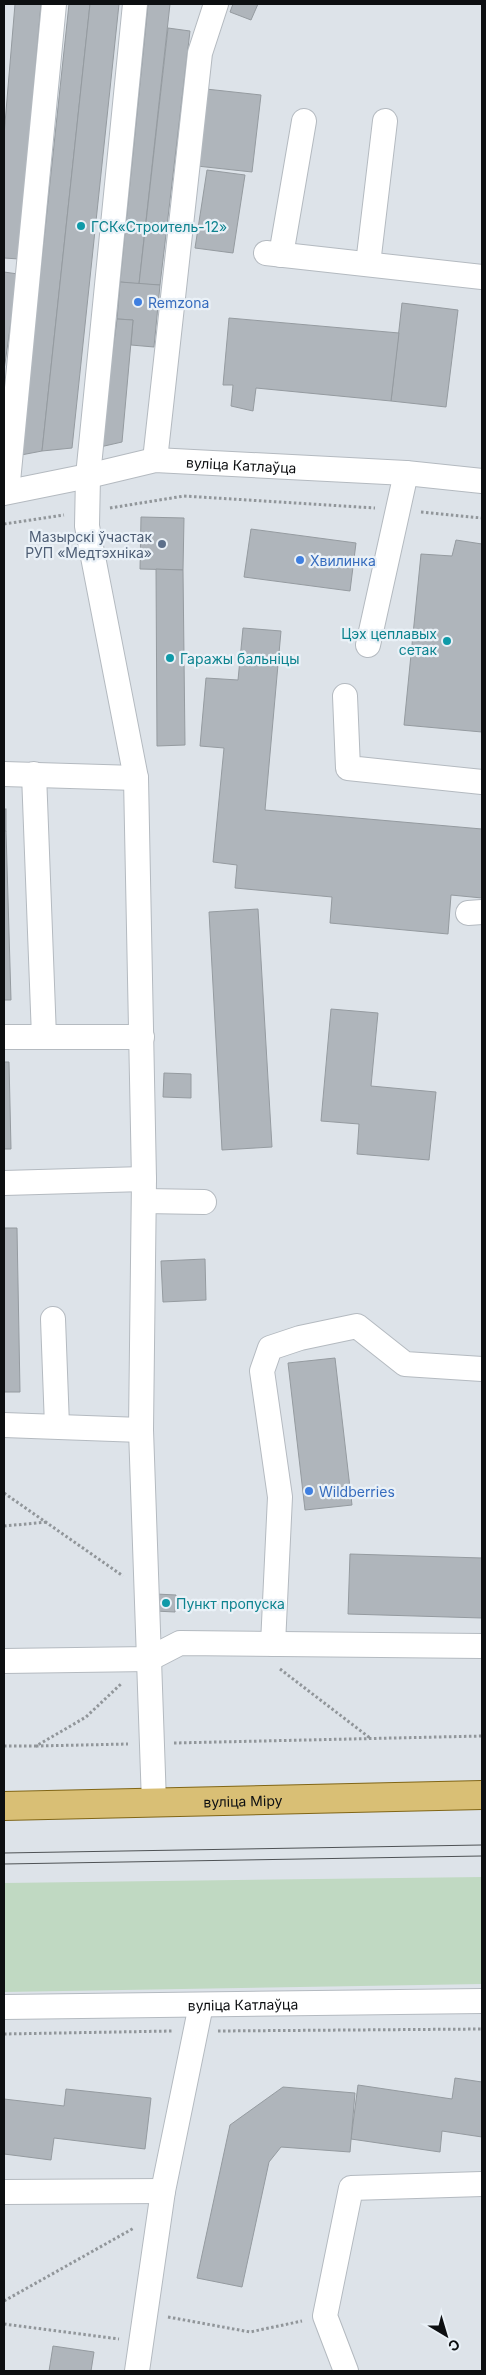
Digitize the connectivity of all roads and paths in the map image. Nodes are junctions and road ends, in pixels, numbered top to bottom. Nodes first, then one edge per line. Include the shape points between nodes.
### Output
1 (54, 4) edge
2 (135, 4) edge
3 (216, 4) edge
4 (304, 121) dead end
5 (384, 121) dead end
6 (368, 264) junction
7 (482, 277) edge
8 (155, 460) junction
9 (406, 473) junction
10 (88, 476) junction
11 (482, 481) edge
12 (5, 492) edge
13 (398, 509) junction
14 (87, 512) junction
15 (482, 518) edge
16 (4, 524) edge
17 (368, 645) dead end
18 (345, 696) dead end
19 (4, 774) edge
20 (34, 774) junction
21 (136, 778) junction
22 (482, 782) edge
23 (4, 1037) edge
24 (44, 1037) junction
25 (142, 1038) junction
26 (4, 1183) edge
27 (144, 1190) junction
28 (204, 1202) dead end
29 (53, 1320) dead end
30 (482, 1369) edge
31 (4, 1425) edge
32 (57, 1426) junction
33 (142, 1430) junction
34 (4, 1493) edge
35 (48, 1522) junction
36 (4, 1526) edge
37 (148, 1594) junction
38 (273, 1644) junction
39 (482, 1646) edge
40 (149, 1660) junction
41 (4, 1661) edge
42 (279, 1667) dead end
43 (482, 1736) edge
44 (371, 1739) junction
45 (150, 1744) junction
46 (4, 1746) edge
47 (36, 1746) junction
48 (482, 1796) edge
49 (154, 1803) junction
50 (4, 1806) edge
51 (482, 2001) edge
52 (201, 2005) junction
53 (4, 2007) edge
54 (482, 2029) edge
55 (195, 2031) junction
56 (4, 2034) edge
57 (482, 2184) edge
58 (4, 2192) edge
59 (162, 2202) junction
60 (4, 2301) edge
61 (146, 2313) junction
62 (325, 2316) junction
63 (4, 2324) edge
64 (142, 2342) junction
65 (138, 2371) edge
66 (346, 2371) edge

1 - 12 street
2 - 10 street
3 - 8 street via 200,53
4 - 6 street via 274,254
5 - 6 street
6 - 7 street
8 - 9 street, вуліца Катлаўца
8 - 10 street, вуліца Катлаўца
9 - 11 street, вуліца Катлаўца
9 - 13 street
10 - 12 street, вуліца Катлаўца
10 - 14 street
13 - 14 path via 184,496
13 - 15 path
13 - 17 street
14 - 16 path
14 - 21 street via 87,526
18 - 22 street via 348,768
19 - 20 street
20 - 21 street
20 - 24 street
21 - 25 street
23 - 24 street
24 - 25 street
25 - 27 street
26 - 27 street
27 - 28 street
27 - 33 street
29 - 32 street
30 - 38 street via 406,1364 357,1326 270,1348 262,1371 280,1497
31 - 32 street
32 - 33 street
33 - 37 street
34 - 35 path
35 - 36 path
35 - 37 path
37 - 40 street
38 - 39 street
38 - 40 street via 180,1643
40 - 41 street
40 - 45 street
40 - 47 path via 86,1716
42 - 44 path
43 - 44 path
44 - 45 path
45 - 47 path
45 - 49 street
46 - 47 path
48 - 49 main road, вуліца Міру
49 - 50 main road, вуліца Міру
51 - 52 street, вуліца Катлаўца
52 - 53 street, вуліца Катлаўца
52 - 55 street
54 - 55 path
55 - 56 path
55 - 59 street
57 - 62 street via 351,2188
58 - 59 street
59 - 60 path
59 - 61 street
61 - 62 path via 250,2332
61 - 64 street
62 - 66 street
63 - 64 path
64 - 65 street

